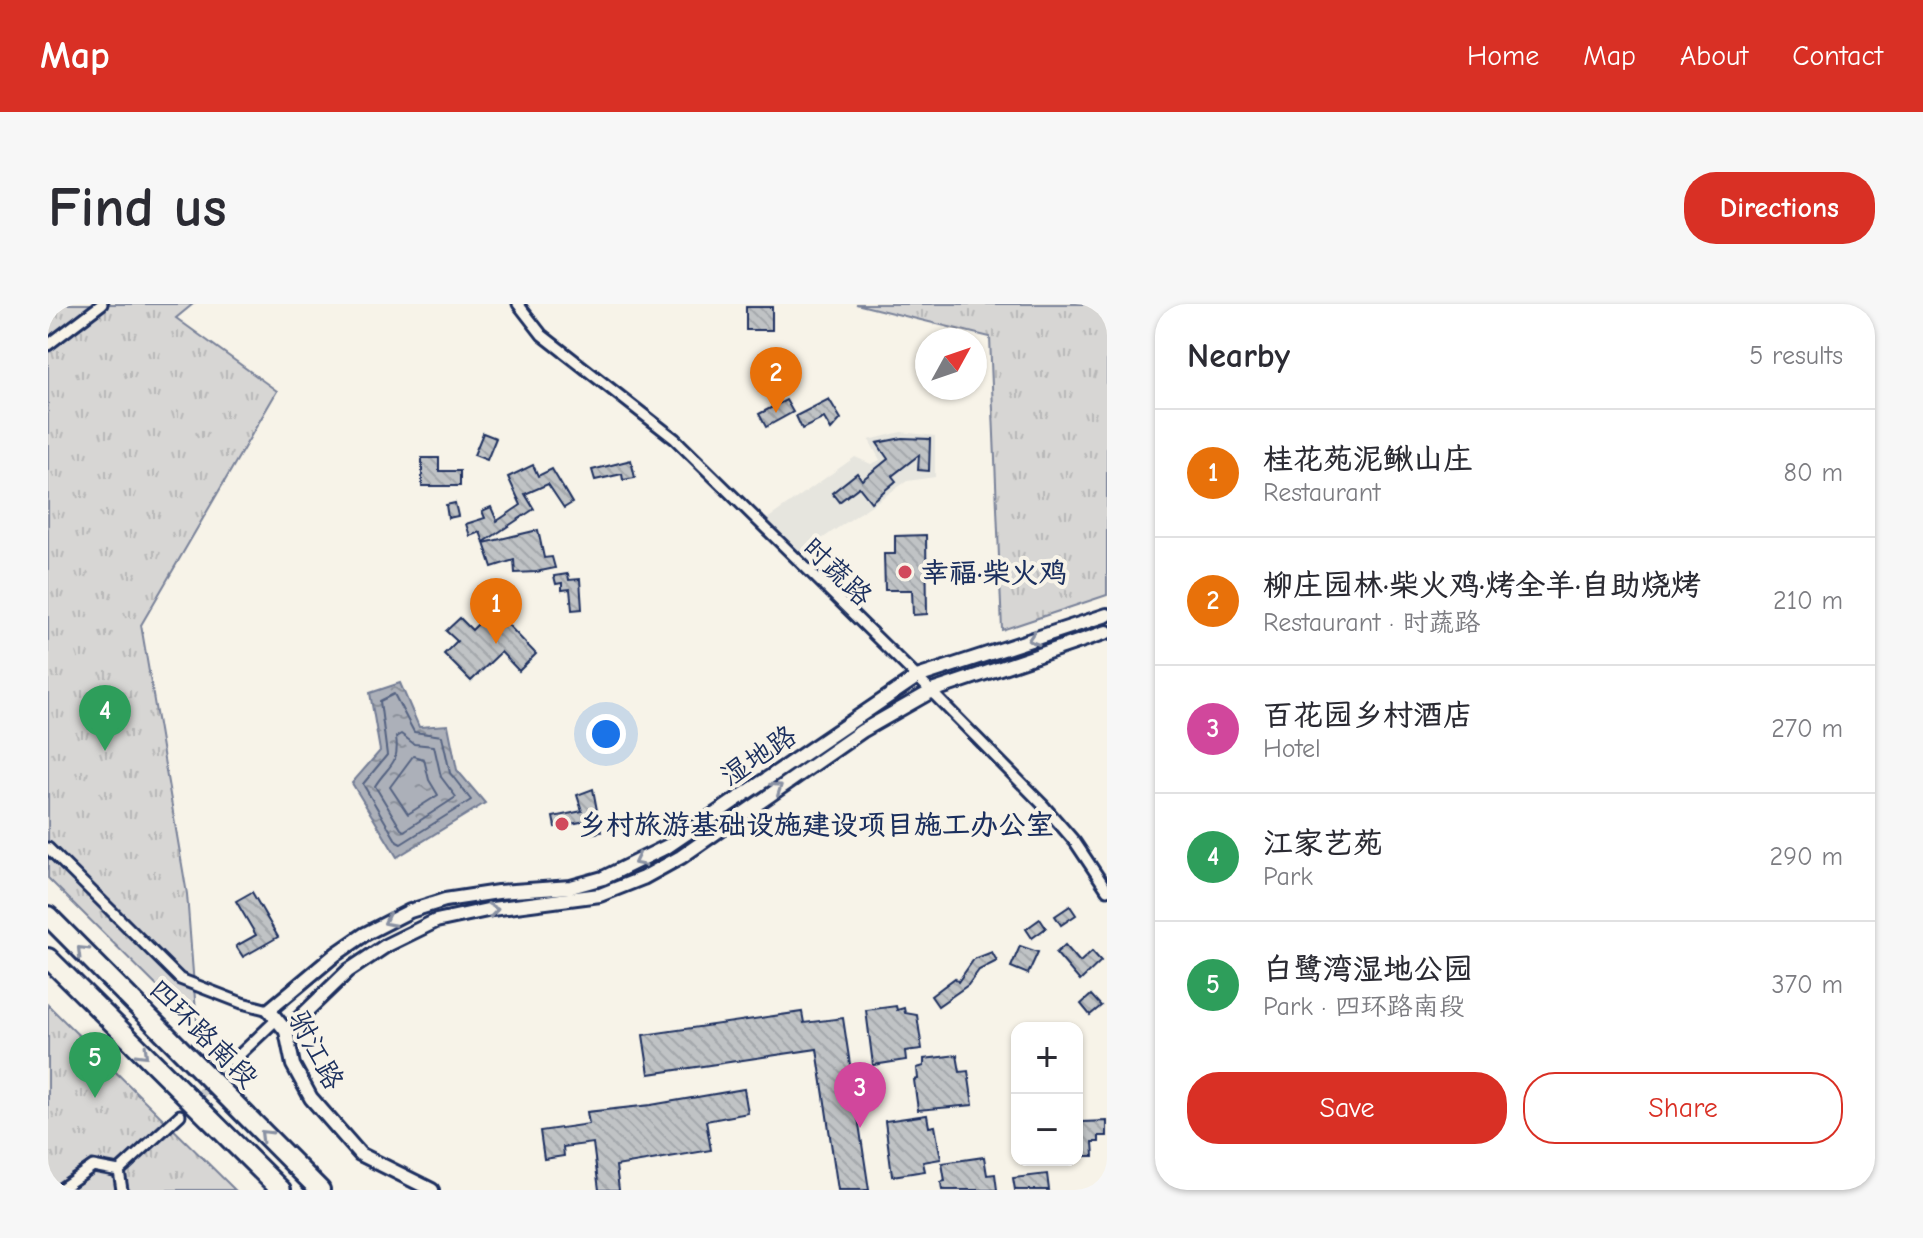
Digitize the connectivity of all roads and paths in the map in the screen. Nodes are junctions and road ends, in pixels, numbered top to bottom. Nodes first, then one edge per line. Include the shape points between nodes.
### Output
1 (102, 304) edge
2 (518, 304) edge
3 (48, 345) edge
4 (1107, 615) edge
5 (1107, 632) edge
6 (917, 677) junction
7 (932, 691) junction
8 (48, 848) edge
9 (1107, 890) edge
10 (48, 916) edge
11 (48, 958) edge
12 (272, 1015) junction
13 (286, 1031) junction
14 (233, 1061) tunnel mouth
15 (180, 1115) tunnel mouth
16 (119, 1171) junction
17 (59, 1190) edge
18 (122, 1190) edge
19 (281, 1190) edge
20 (320, 1190) edge
21 (432, 1190) edge

1 - 3 street
2 - 6 street, 时蔬路 via 542,335 675,439
4 -> 6 street, 湿地路
5 - 7 street, 湿地路
6 - 7 street, 时蔬路
6 -> 12 street, 湿地路 via 636,864 571,887 498,892 410,911 336,954
7 - 9 street, 时蔬路 via 1043,805
13 -> 7 street, 湿地路 via 348,971 436,921 600,895 643,878 862,731
8 - 12 street, 驸江路 via 180,979
20 -> 10 highway, 四环路南段
11 -> 19 highway, 四环路南段
12 - 13 street, 驸江路
12 - 14 street
13 - 21 street, 驸江路 via 293,1065 311,1098 360,1154
15 - 16 street
16 - 17 street via 93,1166
16 - 18 street

